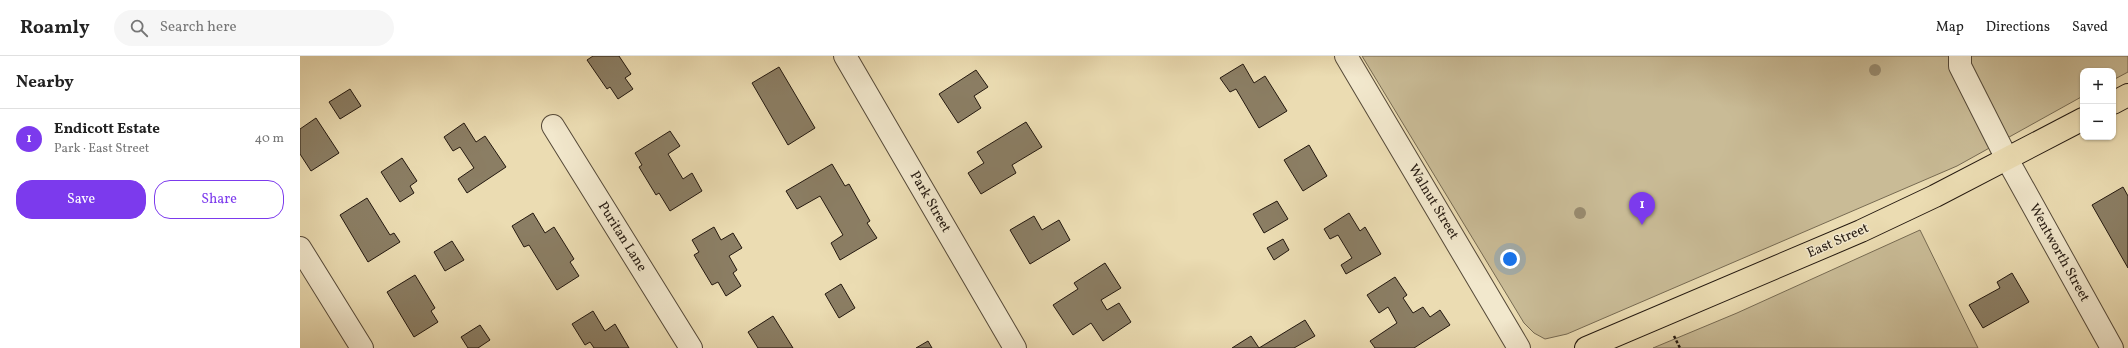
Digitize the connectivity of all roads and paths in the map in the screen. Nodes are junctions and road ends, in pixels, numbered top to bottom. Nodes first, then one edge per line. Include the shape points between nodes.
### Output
1 (845, 56) edge
2 (1346, 56) edge
3 (1960, 56) edge
4 (2128, 95) edge
5 (2116, 101) edge
6 (2080, 121) edge
7 (553, 126) dead end
8 (2007, 159) junction
9 (300, 248) edge
10 (362, 348) edge
11 (691, 348) edge
12 (1015, 348) edge
13 (1520, 348) edge
14 (1586, 348) edge
15 (2112, 348) edge

1 - 12 street, Park Street
2 - 13 street, Walnut Street
3 - 8 street, Wentworth Street via 1960,66
4 - 5 main road
6 - 8 main road, East Street
7 - 11 street, Puritan Lane
8 - 14 main road, East Street via 1862,231
8 - 15 street, Wentworth Street
9 - 10 street

